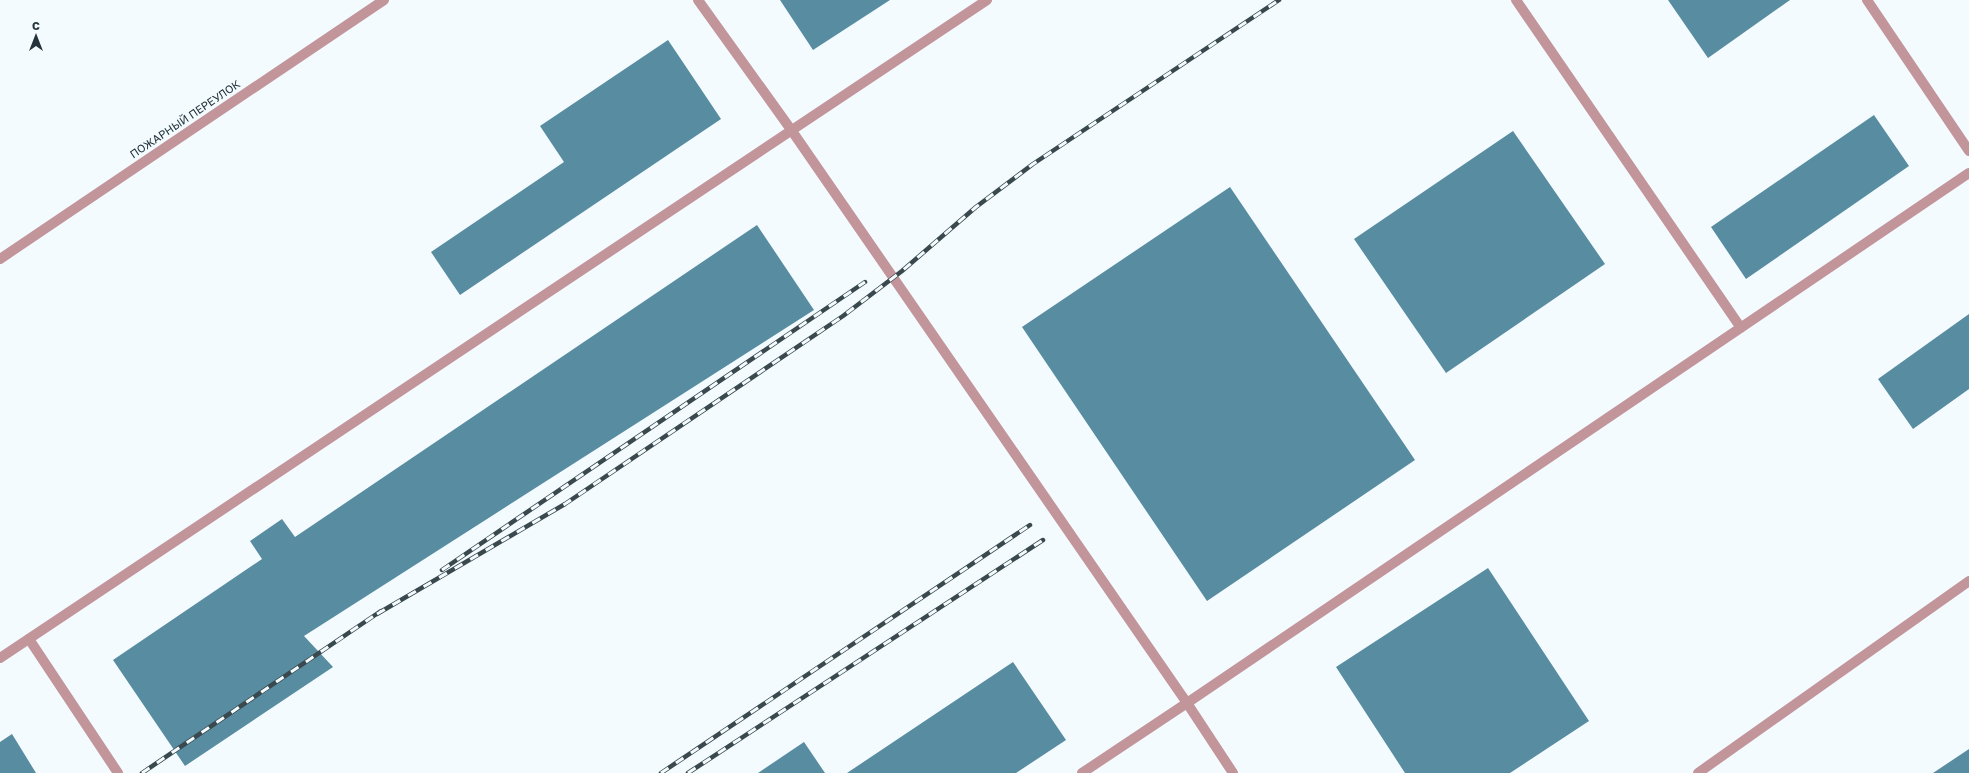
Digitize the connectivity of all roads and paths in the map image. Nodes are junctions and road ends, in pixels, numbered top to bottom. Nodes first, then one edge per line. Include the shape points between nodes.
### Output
1 (384, 0) edge
2 (698, 0) edge
3 (987, 0) edge
4 (1516, 0) edge
5 (1867, 0) edge
6 (792, 131) junction
7 (1969, 151) edge
8 (1969, 173) edge
9 (0, 259) edge
10 (1741, 328) junction
11 (1969, 580) edge
12 (29, 638) junction
13 (0, 658) edge
14 (1188, 704) junction
15 (118, 773) edge
16 (1082, 773) edge
17 (1233, 773) edge
18 (1698, 773) edge

1 - 9 street, ПОЖАРНЫЙ ПЕРЕУЛОК
2 - 6 street
3 - 6 street
4 - 10 street
5 - 7 street
6 - 12 street
6 - 14 street
8 - 10 street
10 - 14 street
11 - 18 street
12 - 13 street
12 - 15 street
14 - 16 street
14 - 17 street

